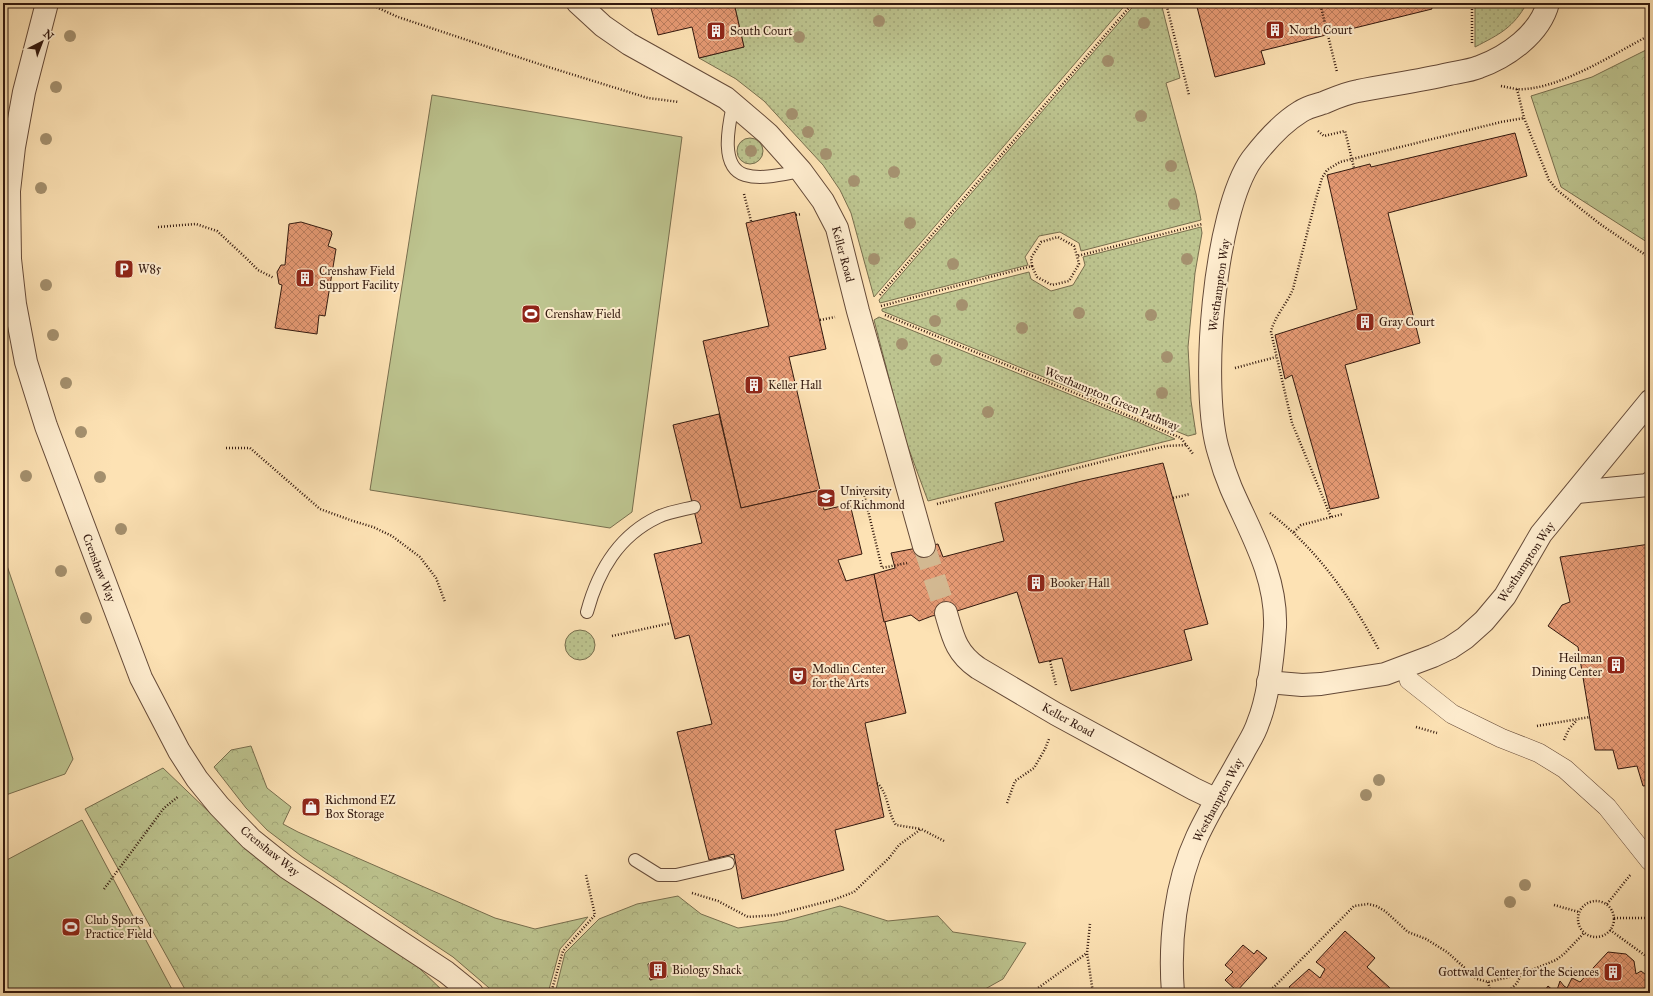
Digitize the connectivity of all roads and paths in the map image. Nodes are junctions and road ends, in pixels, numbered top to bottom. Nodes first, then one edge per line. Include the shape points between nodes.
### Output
1 (47, 3) edge
2 (372, 3) edge
3 (578, 3) edge
4 (1132, 3) edge
5 (1166, 3) edge
6 (1320, 3) edge
7 (1472, 3) edge
8 (1548, 3) edge
9 (1645, 3) edge
10 (1650, 14) edge
11 (1650, 35) edge
12 (1472, 46) dead end
13 (1337, 73) dead end
14 (1494, 85) dead end
15 (1517, 89) junction
16 (1189, 96) dead end
17 (686, 102) dead end
18 (733, 105) junction
19 (1524, 118) junction
20 (1318, 131) dead end
21 (1352, 159) junction
22 (1354, 168) dead end
23 (801, 171) junction
24 (747, 206) dead end
25 (751, 221) dead end
26 (1204, 223) dead end
27 (158, 227) dead end
28 (1077, 256) junction
29 (1650, 258) edge
30 (1032, 266) junction
31 (274, 278) dead end
32 (877, 298) dead end
33 (880, 306) dead end
34 (881, 314) dead end
35 (836, 317) dead end
36 (820, 320) dead end
37 (1276, 357) junction
38 (1230, 369) dead end
39 (1650, 401) edge
40 (226, 448) dead end
41 (1650, 483) edge
42 (863, 490) dead end
43 (1577, 492) junction
44 (1190, 494) dead end
45 (1173, 498) dead end
46 (934, 505) dead end
47 (694, 507) dead end
48 (1268, 511) dead end
49 (1343, 514) dead end
50 (1331, 517) junction
51 (1294, 532) junction
52 (918, 554) joint
53 (445, 602) dead end
54 (586, 612) dead end
55 (946, 613) tunnel mouth
56 (671, 623) dead end
57 (612, 636) dead end
58 (1380, 651) dead end
59 (1050, 661) dead end
60 (1409, 680) dead end
61 (1268, 682) junction
62 (1057, 687) dead end
63 (1590, 717) dead end
64 (1532, 727) dead end
65 (1050, 736) dead end
66 (197, 779) junction
67 (877, 783) dead end
68 (1217, 800) junction
69 (1007, 803) dead end
70 (921, 829) junction
71 (944, 841) dead end
72 (1648, 859) edge
73 (634, 860) dead end
74 (728, 863) dead end
75 (586, 875) dead end
76 (104, 889) dead end
77 (688, 891) dead end
78 (1607, 904) junction
79 (1554, 905) dead end
80 (1579, 912) junction
81 (1614, 918) junction
82 (1650, 918) edge
83 (1090, 924) dead end
84 (1610, 930) junction
85 (1584, 933) junction
86 (1087, 953) junction
87 (1650, 959) edge
88 (1522, 974) junction
89 (1488, 982) junction
90 (472, 993) edge
91 (551, 993) edge
92 (1030, 993) edge
93 (1093, 993) edge
94 (1173, 993) edge
95 (1265, 993) edge
96 (1491, 993) edge
97 (1507, 993) edge

1 - 66 street, Crenshaw Way via 24,92 9,191 10,259 14,304 26,362 46,426 141,678 179,751
2 - 17 path via 398,17 542,65 648,98
3 - 18 street, Keller Road via 603,26 629,44 705,85
4 - 32 path
5 - 16 path
6 - 13 path
7 - 12 path
8 - 61 street, Westhampton Way via 1533,32 1515,49 1478,68 1354,92 1302,110 1276,132 1251,160 1236,191 1220,257 1212,320 1210,399 1217,448 1229,485 1258,547 1272,590 1275,627
9 - 10 path
11 - 15 path via 1583,71 1554,83
14 - 15 path
15 - 19 path
18 - 23 street, Keller Road via 768,134
18 - 23 lane via 728,146 731,162 737,170 755,177
19 - 21 path
19 - 29 path via 1549,180 1557,190 1600,224
20 - 21 path via 1324,136 1345,131
21 - 22 path
21 - 37 path via 1332,166 1322,178 1293,289 1272,326
23 - 52 street, Keller Road via 823,201 837,228
24 - 25 path
26 - 28 path
27 - 31 path via 196,224 217,231 258,270
28 - 30 path via 1074,246 1058,237 1040,242 1031,258
28 - 30 path via 1079,264 1069,281 1052,285 1037,277
30 - 33 path
34 - 46 path, Westhampton Green Pathway via 1141,420 1181,438 1186,445 1166,446 1128,455
35 - 36 path
37 - 38 path
37 - 50 path via 1292,423
39 - 43 street, Westhampton Way
40 - 53 path via 250,448 320,509 392,536 420,557 436,578
41 - 43 street
42 - 52 path via 882,568
43 - 61 street, Westhampton Way via 1541,534 1505,596 1484,621 1450,648 1396,670 1358,679 1302,685
44 - 45 path
47 - 54 lane via 659,516 638,528 619,544 604,566
48 - 51 path
49 - 50 path
50 - 51 path via 1300,525
51 - 58 path via 1344,590
55 - 68 street, Keller Road via 955,642 968,662 1056,714
56 - 57 path
59 - 62 path
60 - 72 street via 1452,714 1539,753 1565,769 1607,807
61 - 68 street, Westhampton Way via 1258,725
63 - 64 path
65 - 69 path via 1034,768 1015,781
66 - 76 path via 164,808
66 - 90 street, Crenshaw Way via 251,839 286,867 439,967
67 - 70 path via 884,789 892,820 896,825
68 - 94 street, Westhampton Way via 1196,839 1176,906 1173,929
70 - 71 path
70 - 77 path via 899,845 854,892 833,900 775,915 748,917 718,901
72 - 78 path
73 - 74 lane via 659,876 676,875
75 - 91 path via 595,915 563,951
78 - 80 path via 1596,900 1584,905
78 - 81 path
79 - 80 path
80 - 85 path via 1578,922
81 - 82 path
81 - 84 path
83 - 86 path
84 - 85 path via 1600,937
84 - 87 path
85 - 88 path via 1556,960
86 - 92 path
86 - 93 path
88 - 89 path
88 - 97 path
89 - 95 path via 1477,979 1447,952 1408,932 1385,911 1368,904 1354,906 1274,988
89 - 96 path

